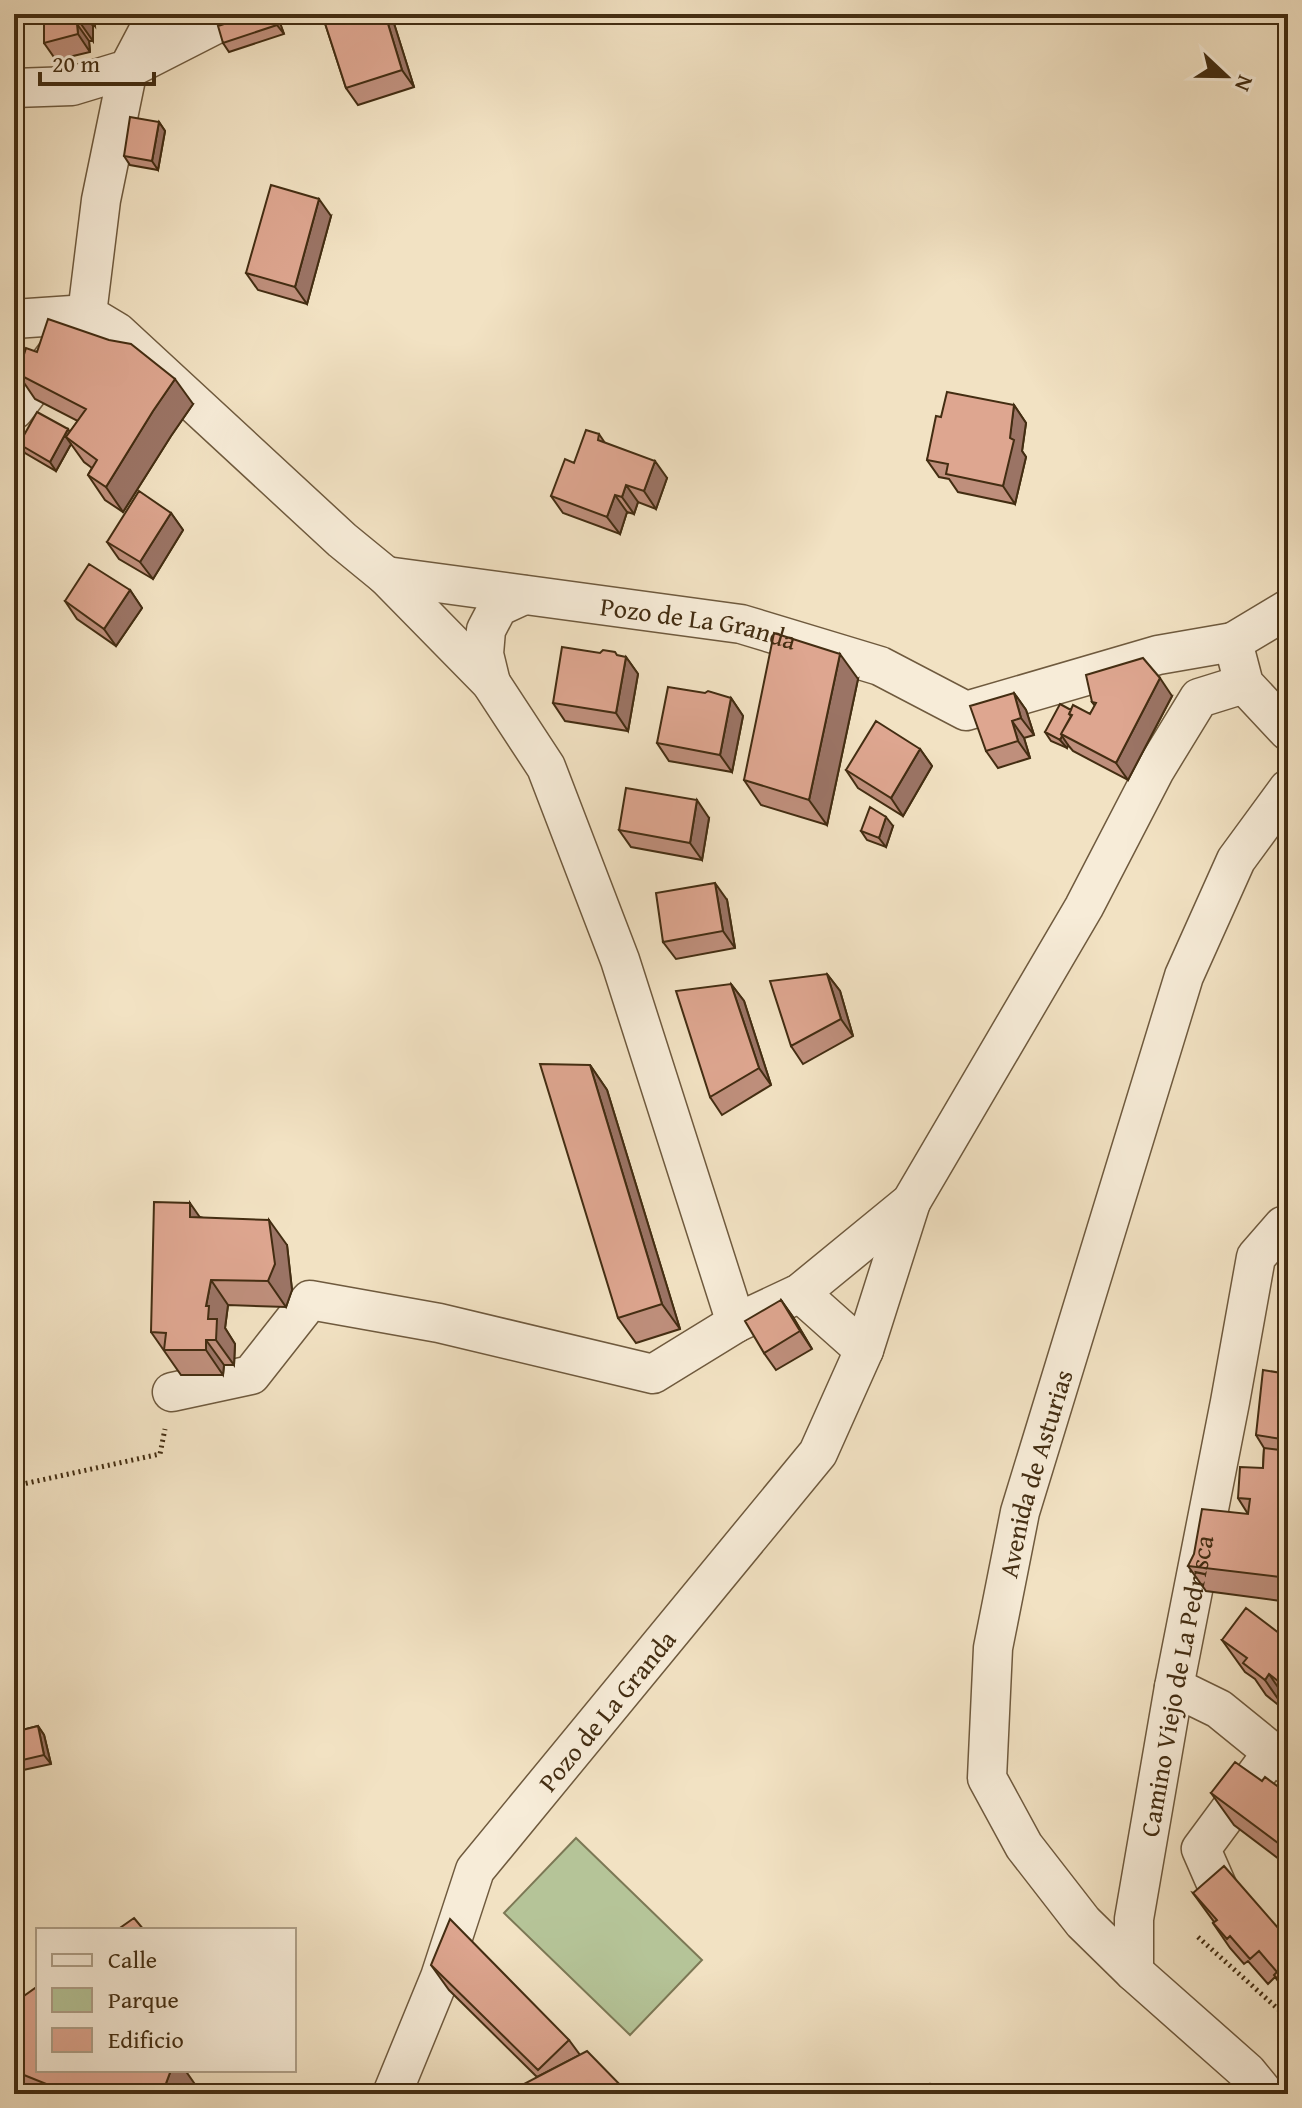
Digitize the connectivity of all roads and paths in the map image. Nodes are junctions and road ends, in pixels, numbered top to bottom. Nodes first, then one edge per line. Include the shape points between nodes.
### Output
1 (157, 14) edge
2 (241, 14) edge
3 (128, 69) junction
4 (14, 88) edge
5 (87, 314) junction
6 (14, 319) edge
7 (14, 410) edge
8 (386, 576) junction
9 (524, 595) junction
10 (1288, 609) edge
11 (1233, 642) junction
12 (491, 683) junction
13 (1244, 684) junction
14 (1288, 731) edge
15 (1288, 789) edge
16 (911, 1202) junction
17 (1288, 1227) edge
18 (800, 1293) junction
19 (736, 1323) junction
20 (864, 1350) junction
21 (172, 1392) joint
22 (14, 1486) edge
23 (1174, 1687) junction
24 (1280, 1759) edge
25 (1218, 1888) edge
26 (1198, 1937) dead end
27 (1134, 1972) junction
28 (1288, 2018) edge
29 (392, 2094) edge
30 (1265, 2094) edge

1 - 3 street
2 - 3 street
3 - 4 street via 72,86
3 - 5 street via 101,200
5 - 6 street
5 - 7 street
5 - 8 street via 117,332
8 - 9 street, Pozo de La Granda
8 - 12 street
9 - 11 street, Pozo de La Granda via 741,624 880,666 966,711 1158,655
9 - 12 street via 498,607 486,630 484,654
10 - 11 street
11 - 13 street
12 - 19 street via 546,767 620,960
13 - 14 street
13 - 16 street, Pozo de La Granda via 1199,698
15 - 27 street, Avenida de Asturias via 1236,860 1184,976 1020,1512 993,1648 987,1778 1024,1846 1083,1922
16 - 18 street, Pozo de La Granda
16 - 20 street, Pozo de La Granda
17 - 23 street, Camino Viejo de La Pedrisca via 1283,1226 1256,1257
18 - 19 street, Pozo de La Granda
18 - 20 street
19 - 21 street, Pozo de La Granda via 653,1374 439,1323 310,1300 251,1375
20 - 29 street, Pozo de La Granda via 818,1453 475,1870 440,1977
21 - 22 path via 160,1454
23 - 24 street via 1219,1709
23 - 27 street, Camino Viejo de La Pedrisca via 1134,1919
24 - 25 street via 1201,1849
26 - 28 path
27 - 30 street, Avenida de Asturias

